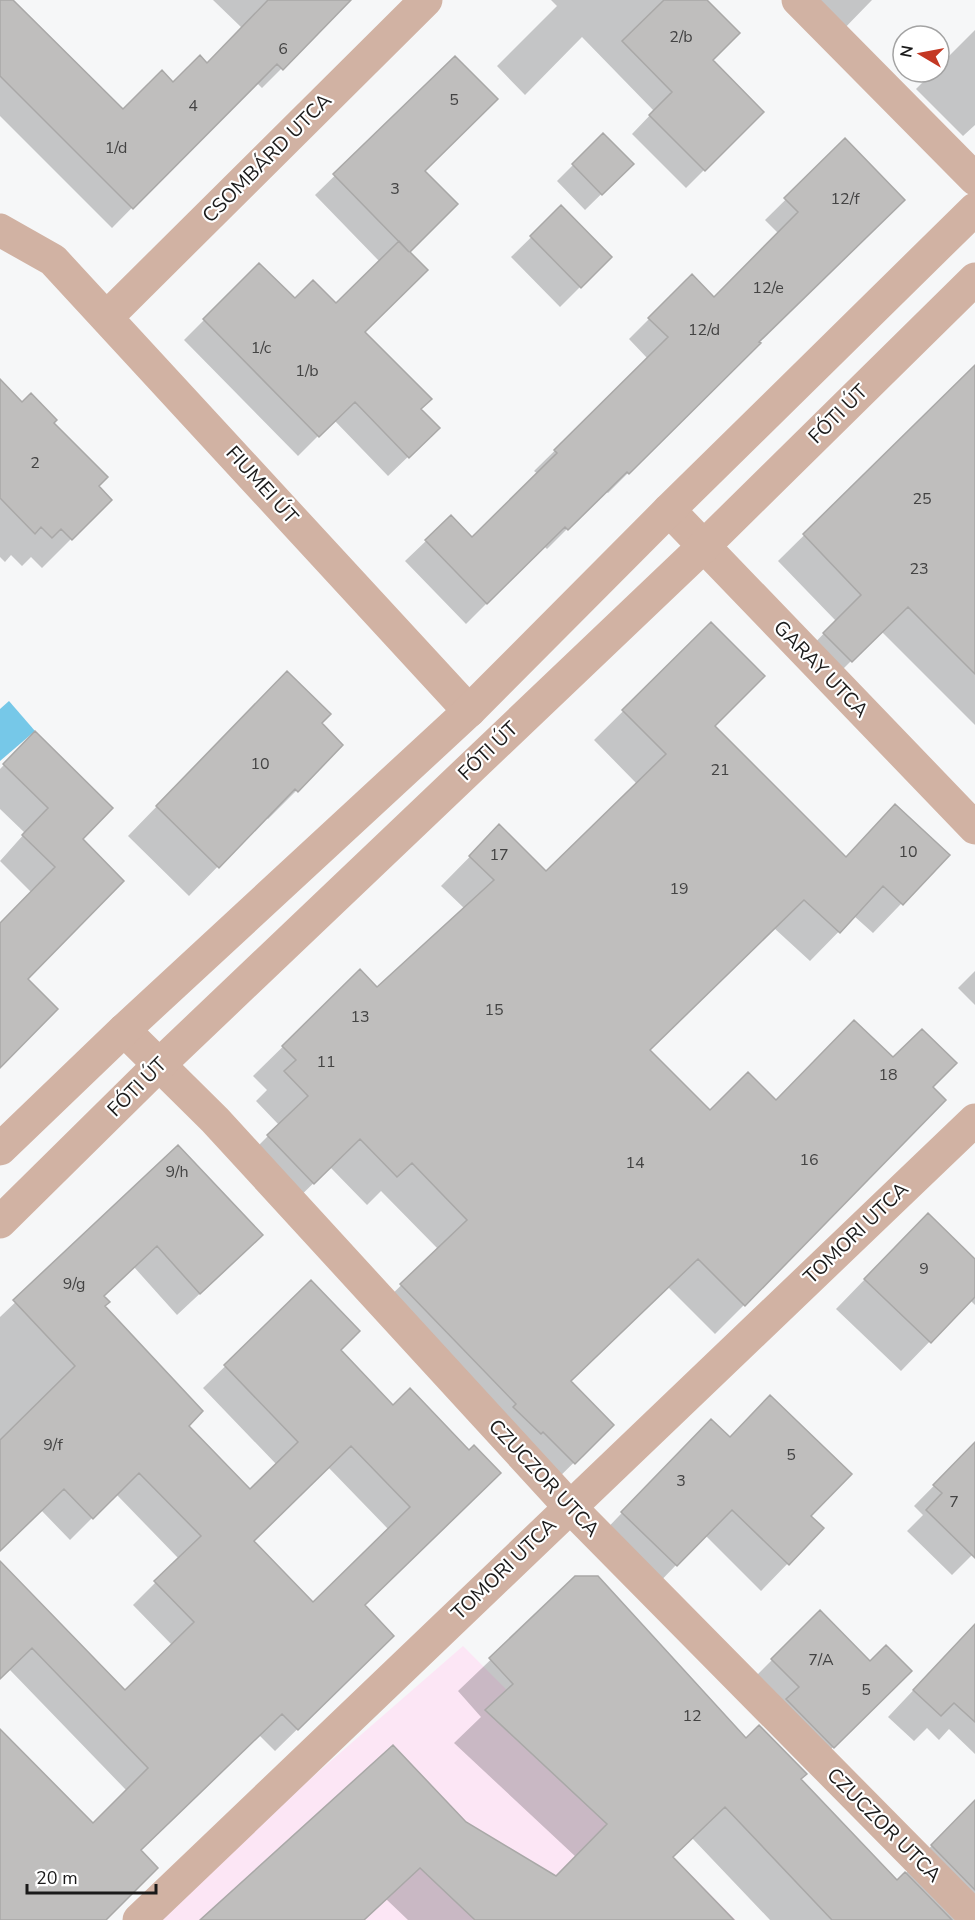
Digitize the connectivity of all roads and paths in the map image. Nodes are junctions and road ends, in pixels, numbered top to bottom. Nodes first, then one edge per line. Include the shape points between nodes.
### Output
1 (426, 0) edge
2 (798, 0) edge
3 (975, 179) edge
4 (0, 204) edge
5 (975, 209) edge
6 (0, 230) edge
7 (53, 260) junction
8 (975, 279) edge
9 (107, 317) junction
10 (669, 510) junction
11 (704, 546) junction
12 (469, 711) junction
13 (975, 828) edge
14 (124, 1030) junction
15 (160, 1064) junction
16 (975, 1120) edge
17 (0, 1149) edge
18 (0, 1222) edge
19 (568, 1506) junction
20 (975, 1917) edge
21 (140, 1920) edge

1 - 9 street, CSOMBÁRD UTCA
2 - 3 street
4 - 7 street, FIUMEI ÚT
5 - 10 street
6 - 7 street, FIUMEI ÚT
7 - 9 street, FIUMEI ÚT
8 - 11 street, FÓTI ÚT
9 - 12 street, FIUMEI ÚT
10 - 11 street, GARAY UTCA
10 - 12 street
11 - 13 street, GARAY UTCA
11 - 15 street, FÓTI ÚT
12 - 14 street
14 - 15 street, CZUCZOR UTCA
14 - 17 street
15 - 18 street, FÓTI ÚT
15 - 19 street, CZUCZOR UTCA
16 - 19 street, TOMORI UTCA
19 - 20 street, CZUCZOR UTCA
19 - 21 street, TOMORI UTCA

